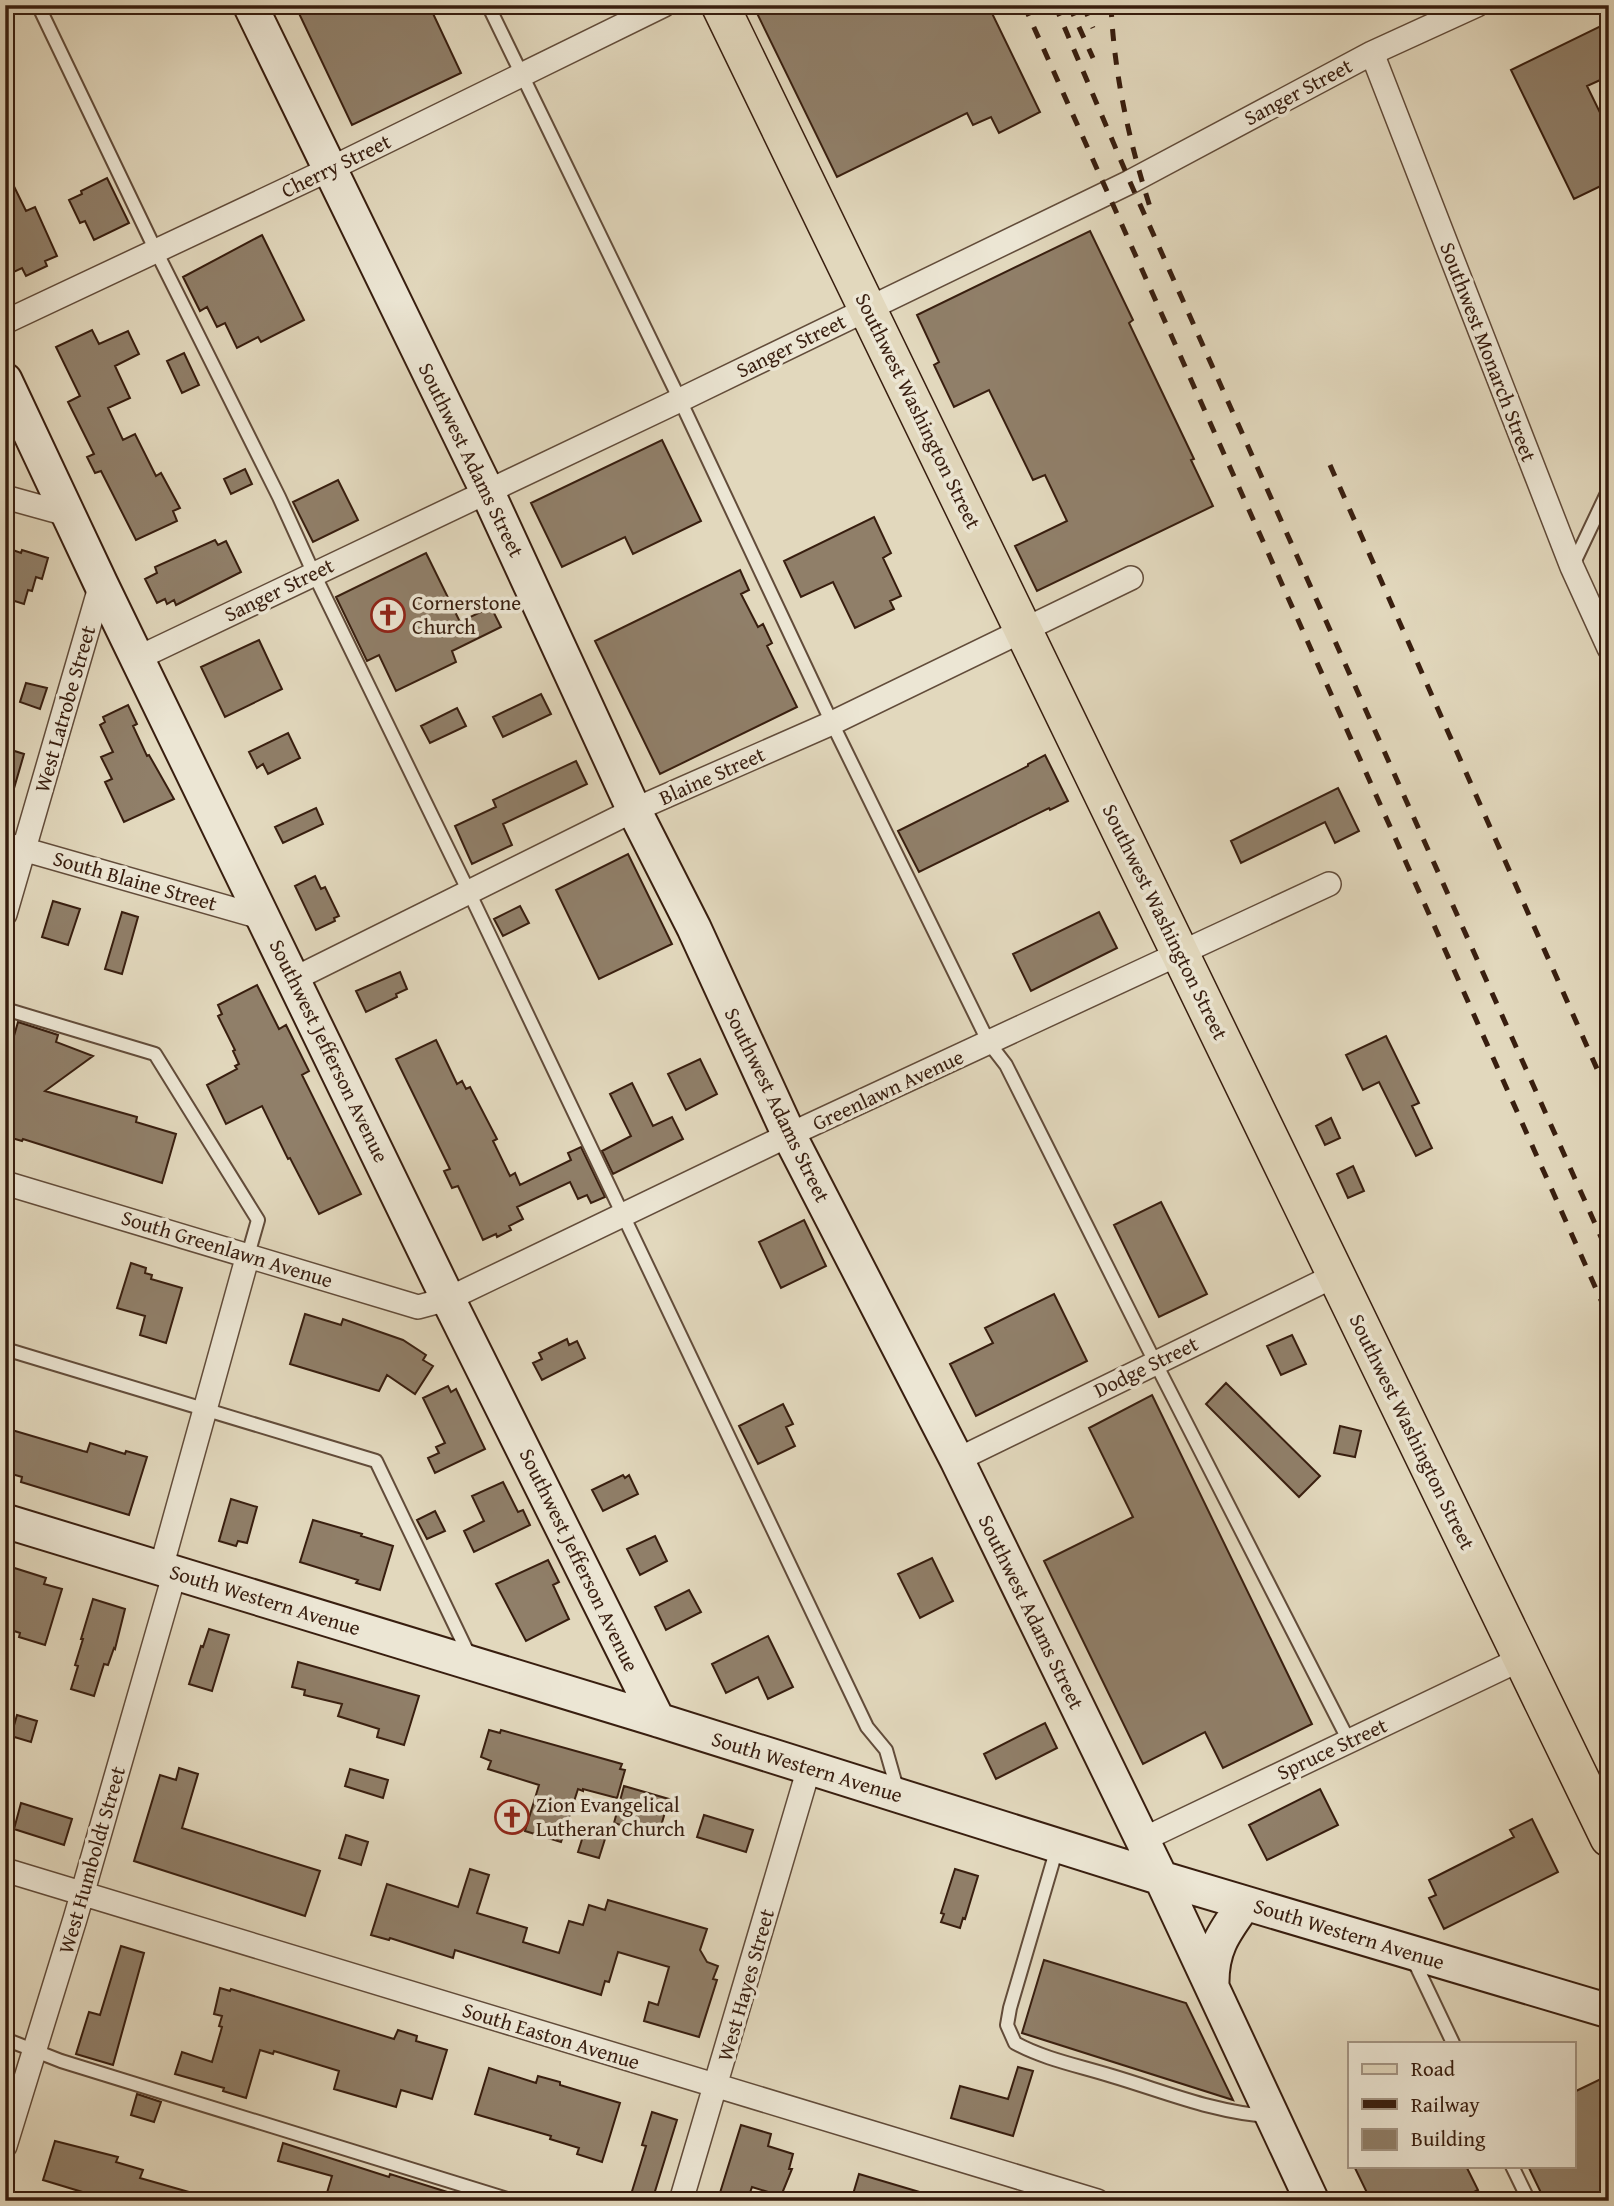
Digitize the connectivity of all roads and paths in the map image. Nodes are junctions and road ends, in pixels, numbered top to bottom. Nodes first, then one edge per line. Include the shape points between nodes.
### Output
1 (38, 5) edge
2 (250, 5) edge
3 (488, 5) edge
4 (664, 5) edge
5 (720, 5) edge
6 (1477, 5) edge
7 (1372, 53) junction
8 (522, 75) junction
9 (330, 169) junction
10 (156, 251) junction
11 (868, 308) junction
12 (5, 322) edge
13 (5, 380) edge
14 (680, 400) junction
15 (1609, 489) edge
16 (486, 491) junction
17 (5, 497) edge
18 (70, 515) junction
19 (1572, 567) junction
20 (314, 574) junction
21 (1131, 578) dead end
22 (101, 584) junction
23 (1023, 629) junction
24 (1609, 648) edge
25 (138, 658) junction
26 (832, 723) junction
27 (634, 810) junction
28 (14, 846) edge
29 (1329, 884) dead end
30 (469, 892) junction
31 (5, 914) edge
32 (264, 918) junction
33 (1180, 953) junction
34 (294, 978) junction
35 (5, 1009) edge
36 (989, 1043) junction
37 (789, 1135) junction
38 (5, 1183) edge
39 (622, 1215) junction
40 (248, 1255) junction
41 (1336, 1275) junction
42 (448, 1299) junction
43 (5, 1349) edge
44 (1155, 1362) junction
45 (204, 1409) junction
46 (957, 1460) junction
47 (5, 1521) edge
48 (168, 1570) junction
49 (1521, 1659) junction
50 (473, 1664) junction
51 (658, 1720) junction
52 (1349, 1741) junction
53 (810, 1768) junction
54 (899, 1796) junction
55 (1609, 1838) edge
56 (1142, 1840) junction
57 (1058, 1846) junction
58 (5, 1870) edge
59 (1161, 1878) junction
60 (81, 1893) junction
61 (1245, 1903) junction
62 (1409, 1952) junction
63 (1212, 1986) junction
64 (1609, 2011) edge
65 (5, 2039) edge
66 (1453, 2042) edge
67 (35, 2050) junction
68 (716, 2086) junction
69 (1272, 2116) junction
70 (5, 2146) edge
71 (1513, 2168) edge
72 (514, 2201) edge
73 (681, 2201) edge
74 (1097, 2201) edge
75 (1312, 2201) edge
76 (1529, 2201) edge

1 - 10 lane
2 - 9 main road, Southwest Adams Street
3 - 8 lane
4 - 8 street, Cherry Street
5 - 11 main road, Southwest Washington Street
6 - 7 street, Sanger Street
7 - 11 street, Sanger Street via 1130,182
7 - 19 street, Southwest Monarch Street
8 - 9 street, Cherry Street
8 - 14 lane
9 - 10 street, Cherry Street
9 - 16 main road, Southwest Adams Street
10 - 12 street, Cherry Street
10 - 20 lane
11 - 14 street, Sanger Street
11 - 23 main road, Southwest Washington Street
13 - 18 main road, Southwest Jefferson Avenue
14 - 16 street, Sanger Street
14 - 26 lane
15 - 19 lane
16 - 20 street, Sanger Street
16 - 27 main road, Southwest Adams Street
17 - 18 street
18 - 22 main road, Southwest Jefferson Avenue
19 - 24 street, Southwest Monarch Street
20 - 25 street, Sanger Street
20 - 30 lane
21 - 23 street, Blaine Street
22 - 25 main road, Southwest Jefferson Avenue
22 - 28 street, West Latrobe Street
23 - 26 street, Blaine Street
23 - 33 main road, Southwest Washington Street
25 - 32 main road, Southwest Jefferson Avenue
26 - 27 street, Blaine Street
26 - 36 lane
27 - 30 street, Blaine Street
27 - 37 main road, Southwest Adams Street
28 - 31 street, West Latrobe Street
28 - 32 street, South Blaine Street
29 - 33 street, Greenlawn Avenue
30 - 34 street, Blaine Street
30 - 39 lane
32 - 34 main road, Southwest Jefferson Avenue
33 - 36 street, Greenlawn Avenue
33 - 41 main road, Southwest Washington Street
34 - 42 main road, Southwest Jefferson Avenue
35 - 40 lane via 155,1054 258,1220
36 - 37 street, Greenlawn Avenue
36 - 44 lane via 1006,1065
37 - 39 street, Greenlawn Avenue
37 - 46 main road, Southwest Adams Street
38 - 40 street, South Greenlawn Avenue
39 - 42 street, Greenlawn Avenue
39 - 54 lane via 867,1727 886,1750
40 - 42 street, South Greenlawn Avenue via 418,1307
40 - 45 street, West Humboldt Street
41 - 44 street, Dodge Street
41 - 49 main road, Southwest Washington Street
42 - 51 main road, Southwest Jefferson Avenue
43 - 45 lane
44 - 46 street, Dodge Street
44 - 52 lane
45 - 48 street, West Humboldt Street
45 - 50 lane via 376,1461
46 - 56 main road, Southwest Adams Street
47 - 48 main road, South Western Avenue
48 - 50 main road, South Western Avenue
48 - 60 street, West Humboldt Street
49 - 52 street, Spruce Street
49 - 55 main road, Southwest Washington Street
50 - 51 main road, South Western Avenue
51 - 53 main road, South Western Avenue
52 - 56 street, Spruce Street
53 - 54 main road, South Western Avenue
53 - 68 street, West Hayes Street
54 - 57 main road, South Western Avenue
56 - 59 main road, Southwest Adams Street
57 - 59 main road, South Western Avenue
57 - 69 lane via 1010,2008 1007,2025 1015,2043 1214,2107
58 - 60 street, South Easton Avenue
59 - 61 main road, South Western Avenue
59 - 63 main road, Southwest Adams Street
60 - 67 street, West Humboldt Street
60 - 68 street, South Easton Avenue
61 - 62 main road, South Western Avenue
61 - 63 main road via 1214,1953
62 - 64 main road, South Western Avenue
62 - 66 lane
63 - 69 main road, Southwest Adams Street
65 - 67 lane
67 - 70 street, West Humboldt Street
67 - 72 lane
68 - 73 street, West Hayes Street
68 - 74 street, South Easton Avenue
69 - 75 main road, Southwest Adams Street
71 - 76 lane

